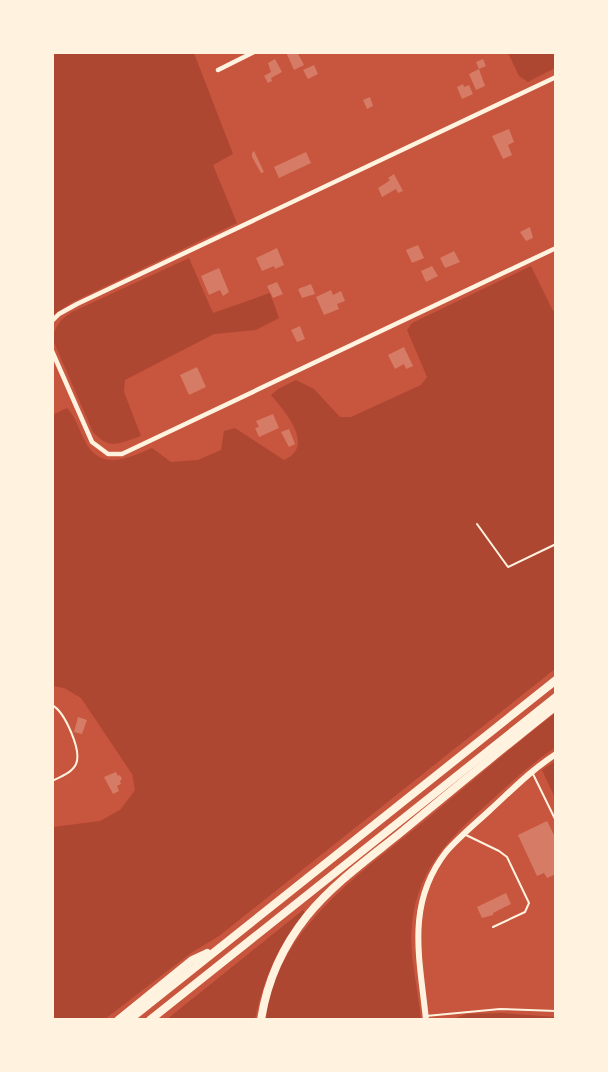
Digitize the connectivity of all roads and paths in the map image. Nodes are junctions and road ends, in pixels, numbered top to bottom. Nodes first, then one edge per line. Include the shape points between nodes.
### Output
1 (254, 52) edge
2 (218, 70) dead end
3 (555, 77) edge
4 (555, 248) edge
5 (53, 320) edge
6 (52, 351) edge
7 (477, 524) dead end
8 (555, 544) edge
9 (555, 680) edge
10 (555, 697) edge
11 (52, 705) edge
12 (555, 706) edge
13 (555, 754) edge
14 (532, 772) junction
15 (52, 781) edge
16 (555, 821) edge
17 (463, 834) junction
18 (493, 927) dead end
19 (136, 1010) junction
20 (555, 1011) edge
21 (154, 1017) edge
22 (426, 1018) edge
23 (118, 1020) edge
24 (129, 1020) edge
25 (261, 1020) edge

1 - 2 street
3 - 5 street via 86,300
4 - 6 street via 122,454 108,454 92,442
7 - 8 lane via 508,567
9 - 19 highway
10 - 21 highway
11 - 15 lane via 64,717 76,757 74,766
12 - 25 highway via 356,869 317,906 280,959
13 - 14 street
14 - 16 lane
14 - 17 street
17 - 18 lane via 507,857 530,903 525,912
17 - 22 street via 438,864 420,910 418,954
19 - 23 highway
19 - 24 highway
20 - 22 lane via 500,1009

